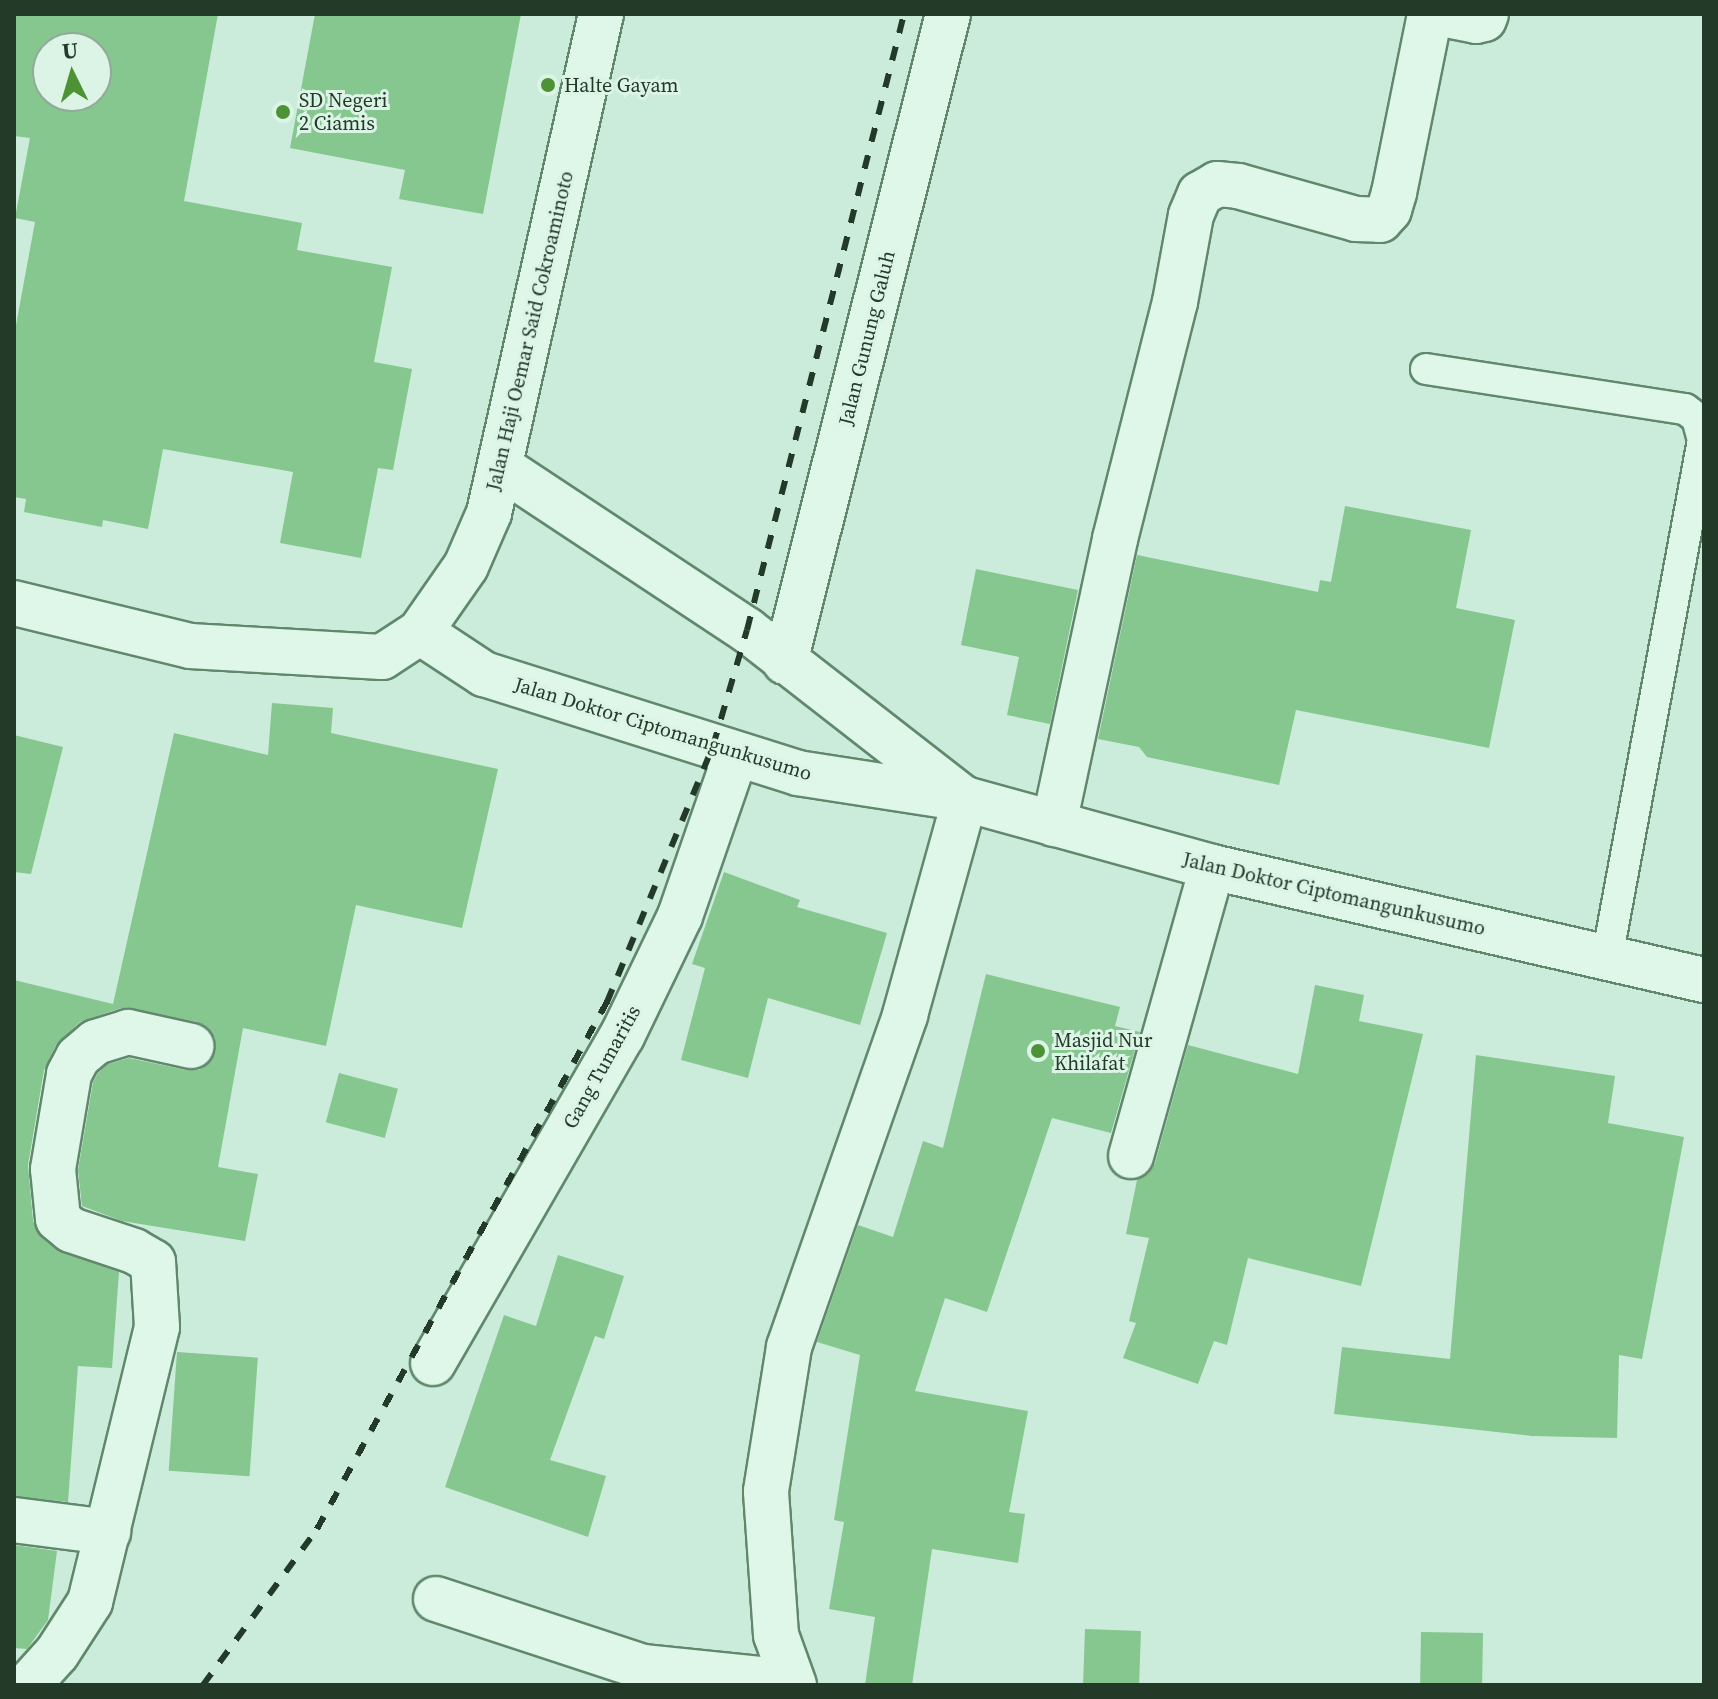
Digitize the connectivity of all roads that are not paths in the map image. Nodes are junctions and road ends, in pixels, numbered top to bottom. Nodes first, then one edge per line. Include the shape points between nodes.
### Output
1 (601, 14) edge
2 (948, 14) edge
3 (1486, 14) edge
4 (1426, 369) dead end
5 (502, 468) junction
6 (14, 603) edge
7 (420, 632) junction
8 (785, 662) junction
9 (736, 754) junction
10 (965, 799) junction
11 (1054, 824) junction
12 (1212, 867) junction
13 (1607, 958) junction
14 (1704, 980) edge
15 (191, 1046) dead end
16 (1131, 1156) dead end
17 (433, 1363) dead end
18 (14, 1520) edge
19 (108, 1532) junction
20 (436, 1599) dead end
21 (792, 1684) edge
22 (28, 1685) edge

1 - 5 street, Jalan Haji Oemar Said Cokroaminoto
2 - 8 street, Jalan Gunung Galuh
3 - 11 street via 1476,21 1441,14 1429,20 1394,193 1380,220 1356,219 1238,186 1217,184 1200,194 1115,539
4 - 13 lane via 1685,409 1697,418 1703,440
5 - 7 street, Jalan Haji Oemar Said Cokroaminoto via 466,566
5 - 8 street, Jalan Doktor Ciptomangunkusumo via 747,630
6 - 7 street via 190,646 382,657
7 - 9 street, Jalan Doktor Ciptomangunkusumo via 484,674
8 - 10 street, Jalan Doktor Ciptomangunkusumo
9 - 10 street, Jalan Doktor Ciptomangunkusumo via 798,773
9 - 17 street, Gang Tumaritis via 680,916 622,1036
10 - 11 street, Jalan Doktor Ciptomangunkusumo
10 - 21 street via 905,1015 789,1347 766,1491 776,1635
11 - 12 street, Jalan Doktor Ciptomangunkusumo
12 - 13 street, Jalan Doktor Ciptomangunkusumo
12 - 16 street
13 - 14 street, Jalan Doktor Ciptomangunkusumo
15 - 19 street via 128,1032 96,1042 78,1057 63,1099 53,1169 58,1219 71,1230 153,1262 157,1327
18 - 19 street
19 - 22 street via 90,1602 57,1653
20 - 21 street via 643,1667

